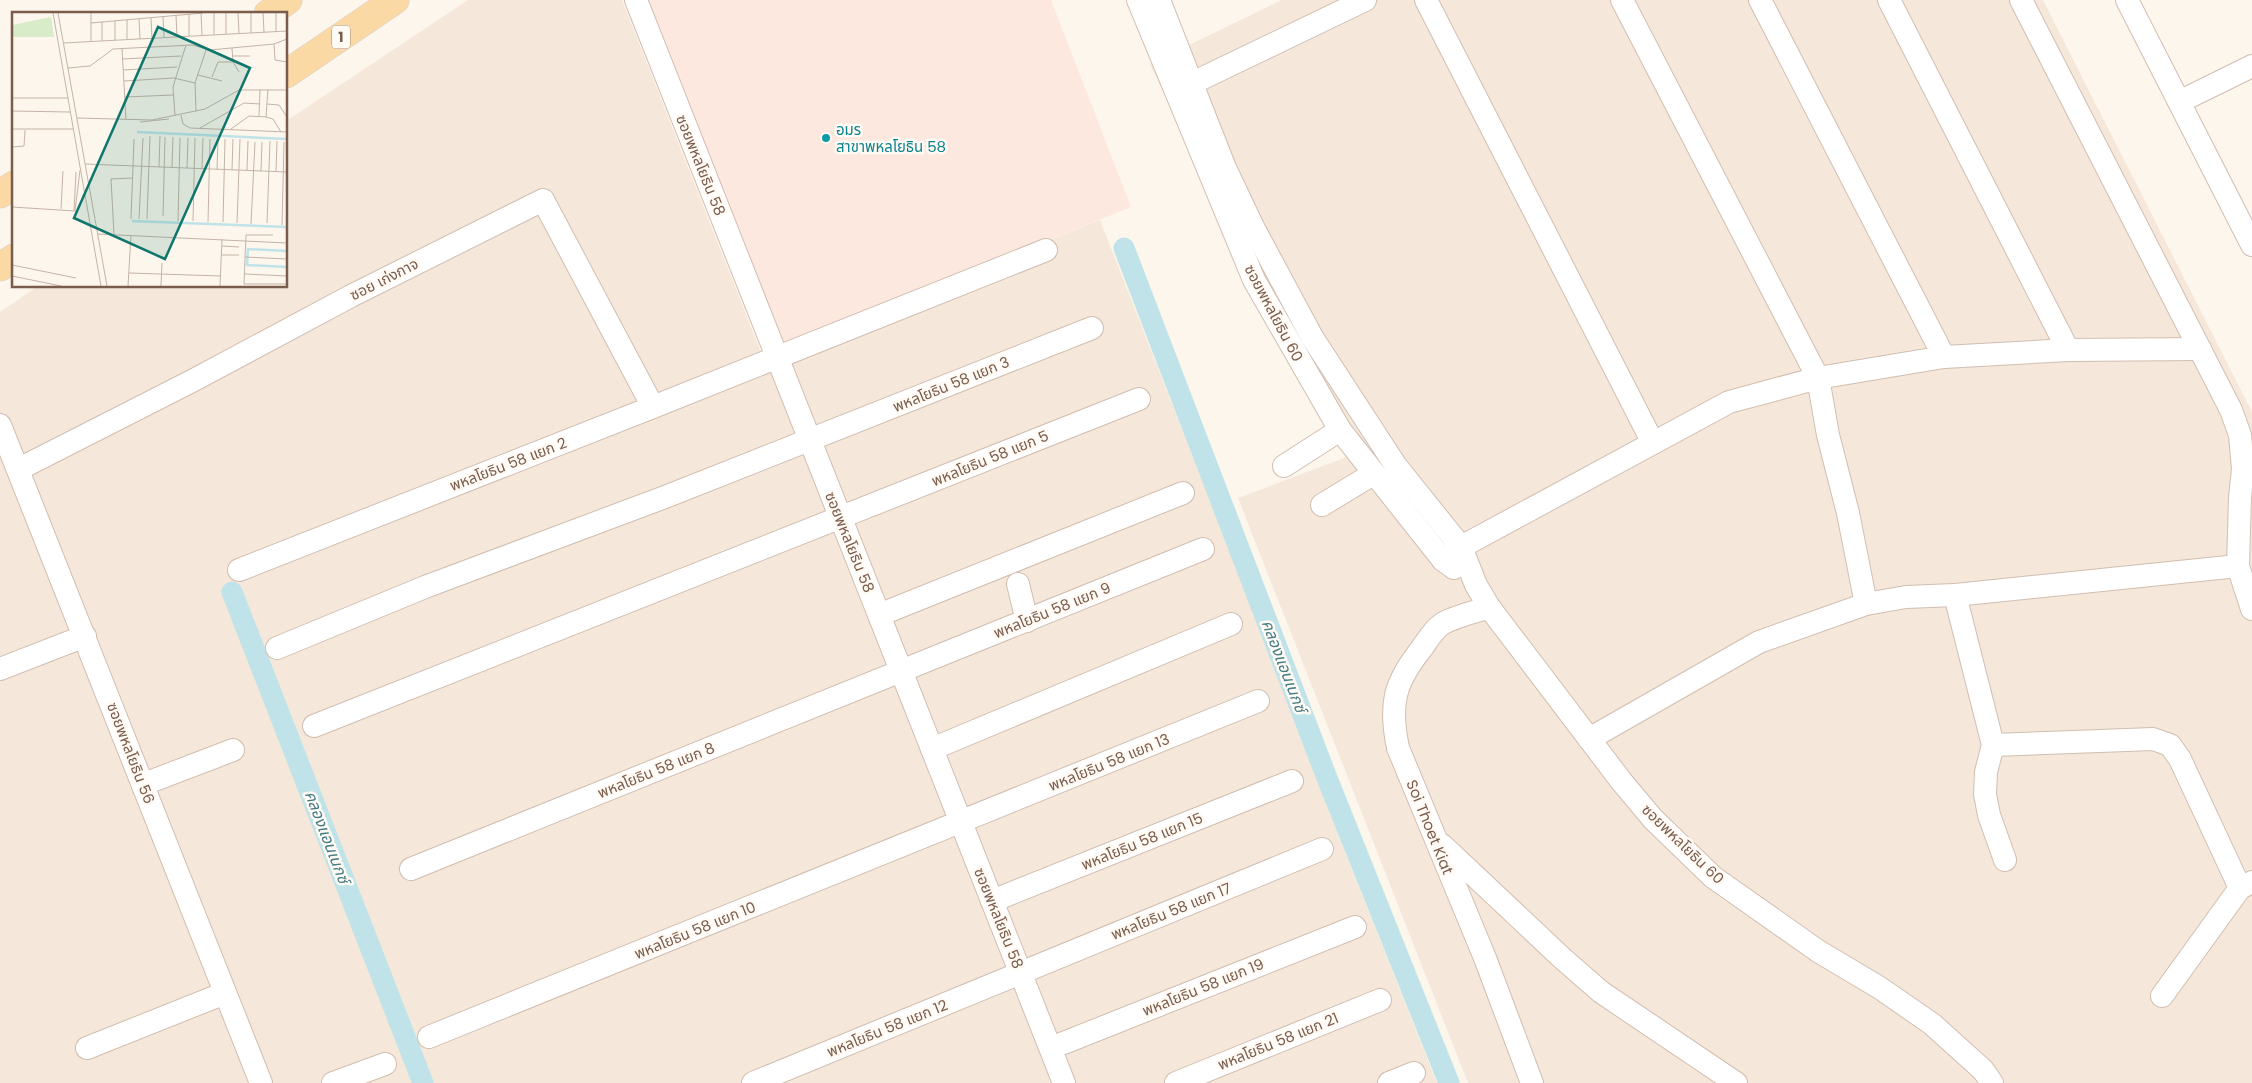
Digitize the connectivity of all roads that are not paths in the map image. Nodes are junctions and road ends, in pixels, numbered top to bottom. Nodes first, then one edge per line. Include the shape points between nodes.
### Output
1 (288, 0) edge
2 (395, 0) edge
3 (636, 0) edge
4 (1138, 0) edge
5 (1159, 0) edge
6 (1365, 0) edge
7 (1426, 0) edge
8 (1622, 0) edge
9 (1760, 0) edge
10 (1889, 0) edge
11 (2021, 0) edge
12 (2128, 0) edge
13 (271, 12) edge
14 (1166, 45) junction
15 (2252, 66) edge
16 (288, 73) edge
17 (1184, 88) junction
18 (2180, 102) junction
19 (12, 186) edge
20 (0, 194) edge
21 (2249, 231) edge
22 (1046, 250) dead end
23 (1092, 328) dead end
24 (2200, 349) junction
25 (2068, 350) junction
26 (1944, 357) junction
27 (777, 358) junction
28 (1818, 378) junction
29 (1139, 399) dead end
30 (653, 407) junction
31 (0, 425) edge
32 (1340, 430) junction
33 (810, 440) junction
34 (1653, 443) junction
35 (1284, 466) dead end
36 (19, 470) junction
37 (1373, 474) junction
38 (1183, 492) dead end
39 (1322, 505) dead end
40 (840, 517) junction
41 (1202, 549) dead end
42 (1452, 553) junction
43 (2238, 566) junction
44 (238, 570) dead end
45 (1018, 584) dead end
46 (1955, 595) junction
47 (1866, 604) junction
48 (1489, 607) junction
49 (2252, 609) edge
50 (879, 615) junction
51 (1027, 621) junction
52 (1231, 624) dead end
53 (85, 636) junction
54 (277, 648) dead end
55 (0, 669) edge
56 (901, 671) junction
57 (1258, 701) dead end
58 (314, 726) dead end
59 (1589, 739) junction
60 (1993, 745) junction
61 (932, 749) junction
62 (233, 750) dead end
63 (1292, 781) dead end
64 (144, 784) junction
65 (961, 822) junction
66 (1437, 841) junction
67 (1322, 849) dead end
68 (2005, 860) dead end
69 (411, 869) dead end
70 (2246, 885) edge
71 (992, 901) junction
72 (1355, 926) dead end
73 (1021, 973) junction
74 (225, 992) junction
75 (2162, 996) dead end
76 (1380, 1000) dead end
77 (429, 1037) dead end
78 (87, 1048) dead end
79 (1050, 1048) junction
80 (384, 1064) dead end
81 (1414, 1073) dead end
82 (261, 1083) edge
83 (333, 1083) edge
84 (753, 1083) edge
85 (1064, 1083) edge
86 (1176, 1083) edge
87 (1389, 1083) edge
88 (1532, 1083) edge
89 (1736, 1083) edge
90 (1992, 1083) edge

1 - 13 main road
2 - 16 main road, 1
3 - 27 street, ซอยพหลโยธิน 58
4 - 14 street, ซอยพหลโยธิน 60
5 - 14 street, ซอยพหลโยธิน 60
6 - 17 street
7 - 34 street
8 - 28 street
9 - 26 street
10 - 25 street
11 - 24 street
12 - 18 street
14 - 17 street, ซอยพหลโยธิน 60
15 - 18 street
17 - 32 street, ซอยพหลโยธิน 60 via 1254,280
17 - 42 street, ซอยพหลโยธิน 60 via 1312,337
18 - 21 street
19 - 20 main road
22 - 27 street, พหลโยธิน 58 แยก 2
23 - 33 street, พหลโยธิน 58 แยก 3
24 - 25 street
24 - 43 street via 2240,435 2243,469
25 - 26 street
26 - 28 street
27 - 30 street, พหลโยธิน 58 แยก 2
27 - 33 street, ซอยพหลโยธิน 58
28 - 34 street via 1728,402
28 - 47 street
29 - 40 street, พหลโยธิน 58 แยก 5
30 - 36 street, ซอย เก่งกาจ via 543,200 350,296
30 - 44 street, พหลโยธิน 58 แยก 2
31 - 36 street, ซอยพหลโยธิน 56
32 - 35 street
32 - 37 street, ซอยพหลโยธิน 60
33 - 40 street, ซอยพหลโยธิน 58
33 - 54 street, พหลโยธิน 58 แยก 3 via 425,587
34 - 42 street
36 - 53 street, ซอยพหลโยธิน 56
37 - 39 street
37 - 42 street, ซอยพหลโยธิน 60
38 - 50 street
40 - 50 street, ซอยพหลโยธิน 58
40 - 58 street, พหลโยธิน 58 แยก 5
41 - 51 street, พหลโยธิน 58 แยก 9
42 - 48 street, ซอยพหลโยธิน 60
43 - 46 street
43 - 49 street
45 - 51 street
46 - 47 street via 1906,597
46 - 60 street
47 - 59 street via 1759,642
48 - 59 street, ซอยพหลโยธิน 60
48 - 66 street, Soi Thoet Kiat via 1442,624 1409,664 1399,683 1393,706 1398,748
50 - 56 street, ซอยพหลโยธิน 58
51 - 56 street, พหลโยธิน 58 แยก 9
52 - 61 street
53 - 55 street
53 - 64 street, ซอยพหลโยธิน 56
56 - 61 street, ซอยพหลโยธิน 58
56 - 69 street, พหลโยธิน 58 แยก 8
57 - 65 street, พหลโยธิน 58 แยก 13
59 - 90 street, ซอยพหลโยธิน 60 via 1653,819 1713,877 1818,951 1932,1024 1983,1070
60 - 68 street via 1986,772 1986,794 1989,815
60 - 70 street via 2153,739 2170,745
61 - 65 street, ซอยพหลโยธิน 58
62 - 64 street
63 - 71 street, พหลโยธิน 58 แยก 15
64 - 74 street, ซอยพหลโยธิน 56
65 - 71 street, ซอยพหลโยธิน 58
65 - 77 street, พหลโยธิน 58 แยก 10
66 - 88 street, Soi Thoet Kiat
66 - 89 street via 1602,992
67 - 73 street, พหลโยธิน 58 แยก 17
70 - 75 street
71 - 73 street, ซอยพหลโยธิน 58
72 - 79 street, พหลโยธิน 58 แยก 19
73 - 79 street, ซอยพหลโยธิน 58
73 - 84 street, พหลโยธิน 58 แยก 12
74 - 78 street
74 - 82 street, ซอยพหลโยธิน 56
76 - 86 street, พหลโยธิน 58 แยก 21
79 - 85 street, ซอยพหลโยธิน 58
80 - 83 street
81 - 87 street

